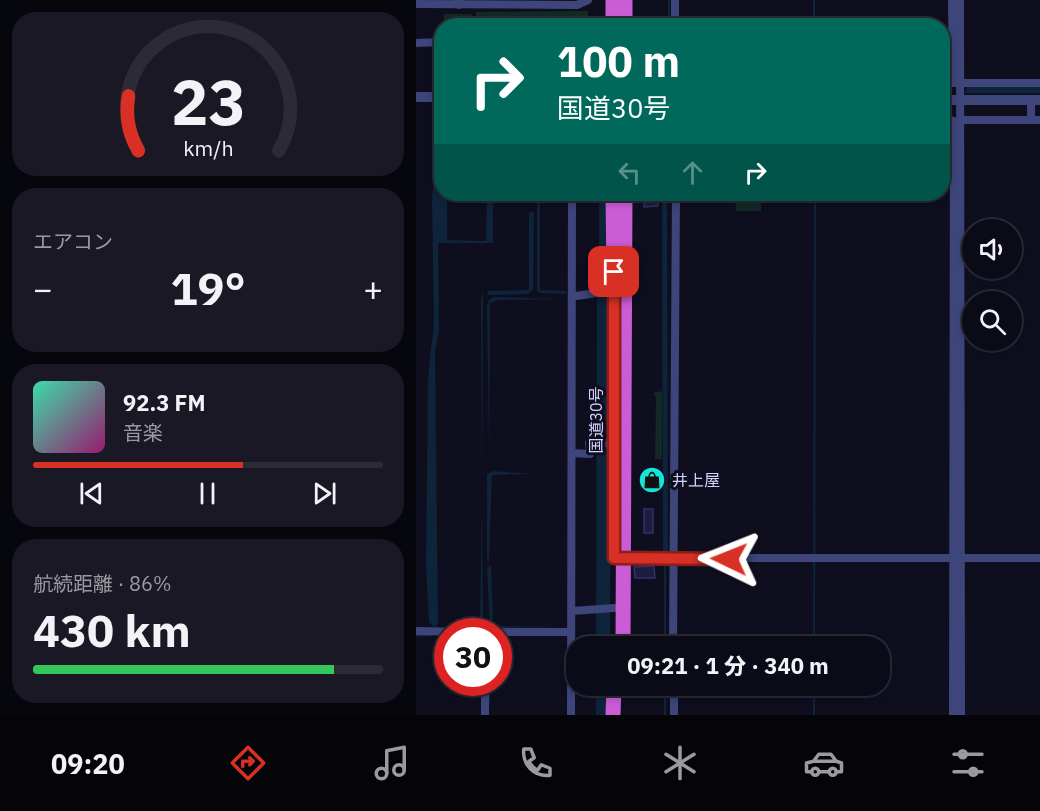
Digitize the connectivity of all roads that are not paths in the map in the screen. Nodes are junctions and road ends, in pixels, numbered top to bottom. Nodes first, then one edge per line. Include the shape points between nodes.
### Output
1 (588, 0) edge
2 (613, 0) edge
3 (624, 0) edge
4 (675, 0) edge
5 (953, 0) edge
6 (960, 0) edge
7 (459, 2) edge
8 (416, 4) edge
9 (956, 11) junction
10 (613, 18) edge
11 (625, 18) edge
12 (675, 18) edge
13 (434, 42) edge
14 (416, 43) edge
15 (1040, 83) edge
16 (950, 93) edge
17 (416, 97) edge
18 (434, 97) edge
19 (950, 103) edge
20 (960, 106) junction
21 (1034, 111) edge
22 (950, 113) edge
23 (572, 201) edge
24 (613, 201) edge
25 (625, 201) edge
26 (676, 201) edge
27 (607, 291) junction
28 (572, 296) junction
29 (611, 443) junction
30 (572, 453) junction
31 (619, 558) junction
32 (668, 558) junction
33 (957, 558) junction
34 (1040, 558) edge
35 (611, 608) junction
36 (572, 611) junction
37 (416, 631) edge
38 (434, 631) edge
39 (512, 632) edge
40 (571, 632) junction
41 (613, 636) edge
42 (623, 636) edge
43 (673, 636) edge
44 (485, 696) edge
45 (614, 696) edge
46 (623, 696) edge
47 (674, 696) edge
48 (485, 715) edge
49 (571, 715) edge
50 (613, 715) edge
51 (623, 715) edge
52 (674, 715) edge
53 (953, 715) edge
54 (961, 715) edge

1 - 7 street via 577,5
2 - 10 highway
3 - 11 highway
4 - 12 street
5 - 9 street
6 - 9 street
7 - 8 street
9 - 20 street
13 - 14 street
15 - 20 street
16 - 20 street
17 - 18 street
19 - 20 street
20 - 21 street
20 - 21 street
20 - 22 street
20 - 33 street
23 - 28 street
24 - 27 highway, 国道30号
25 - 31 highway, 国道30号
26 - 32 street
27 - 28 street
27 - 29 highway, 国道30号
28 - 30 street
29 - 30 street via 589,443 590,454
29 - 31 highway, 国道30号
30 - 36 street
31 - 32 street
31 - 35 highway, 国道30号
31 - 42 highway, 国道30号
32 - 33 street
32 - 43 street
33 - 34 street
33 - 53 street
33 - 54 street
35 - 36 street
35 - 41 highway, 国道30号
36 - 40 street
37 - 38 street
39 - 40 street
40 - 49 street
44 - 48 street
45 - 50 highway
46 - 51 highway
47 - 52 street

